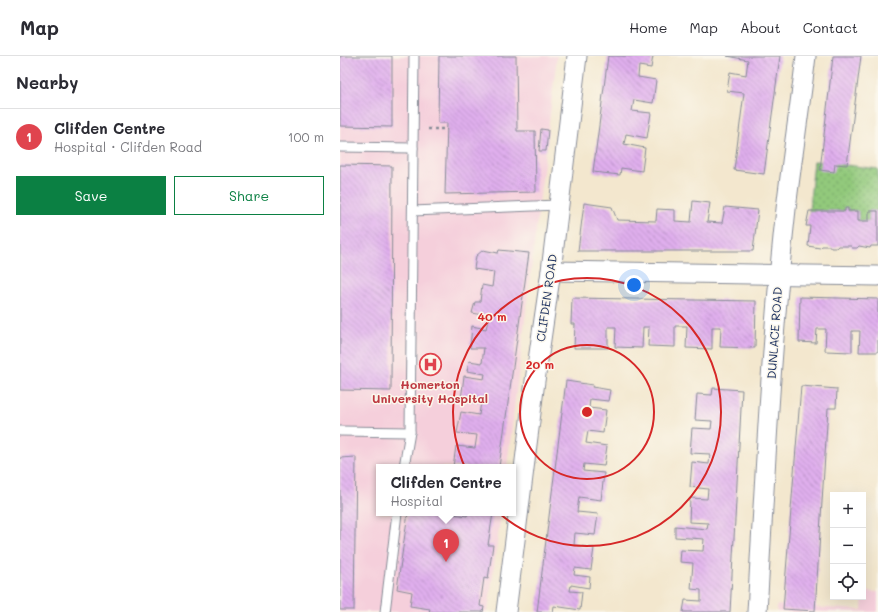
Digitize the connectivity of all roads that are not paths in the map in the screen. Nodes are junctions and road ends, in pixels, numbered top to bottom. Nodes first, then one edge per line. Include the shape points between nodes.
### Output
1 (414, 56) edge
2 (577, 56) edge
3 (806, 56) edge
4 (340, 147) edge
5 (413, 148) junction
6 (558, 205) junction
7 (413, 211) junction
8 (551, 271) junction
9 (780, 275) junction
10 (878, 276) edge
11 (340, 431) edge
12 (410, 432) junction
13 (405, 464) edge
14 (397, 516) edge
15 (385, 612) edge
16 (506, 612) edge
17 (757, 612) edge

1 - 5 lane
2 - 6 street, CLIFDEN ROAD
3 - 9 street, DUNLACE ROAD
4 - 5 lane
5 - 7 lane
6 - 7 lane
6 - 8 street, CLIFDEN ROAD
7 - 12 lane
8 - 9 street
8 - 16 street, CLIFDEN ROAD
9 - 10 street
9 - 17 street, DUNLACE ROAD via 772,361
11 - 12 lane
12 - 13 lane
14 - 15 lane

